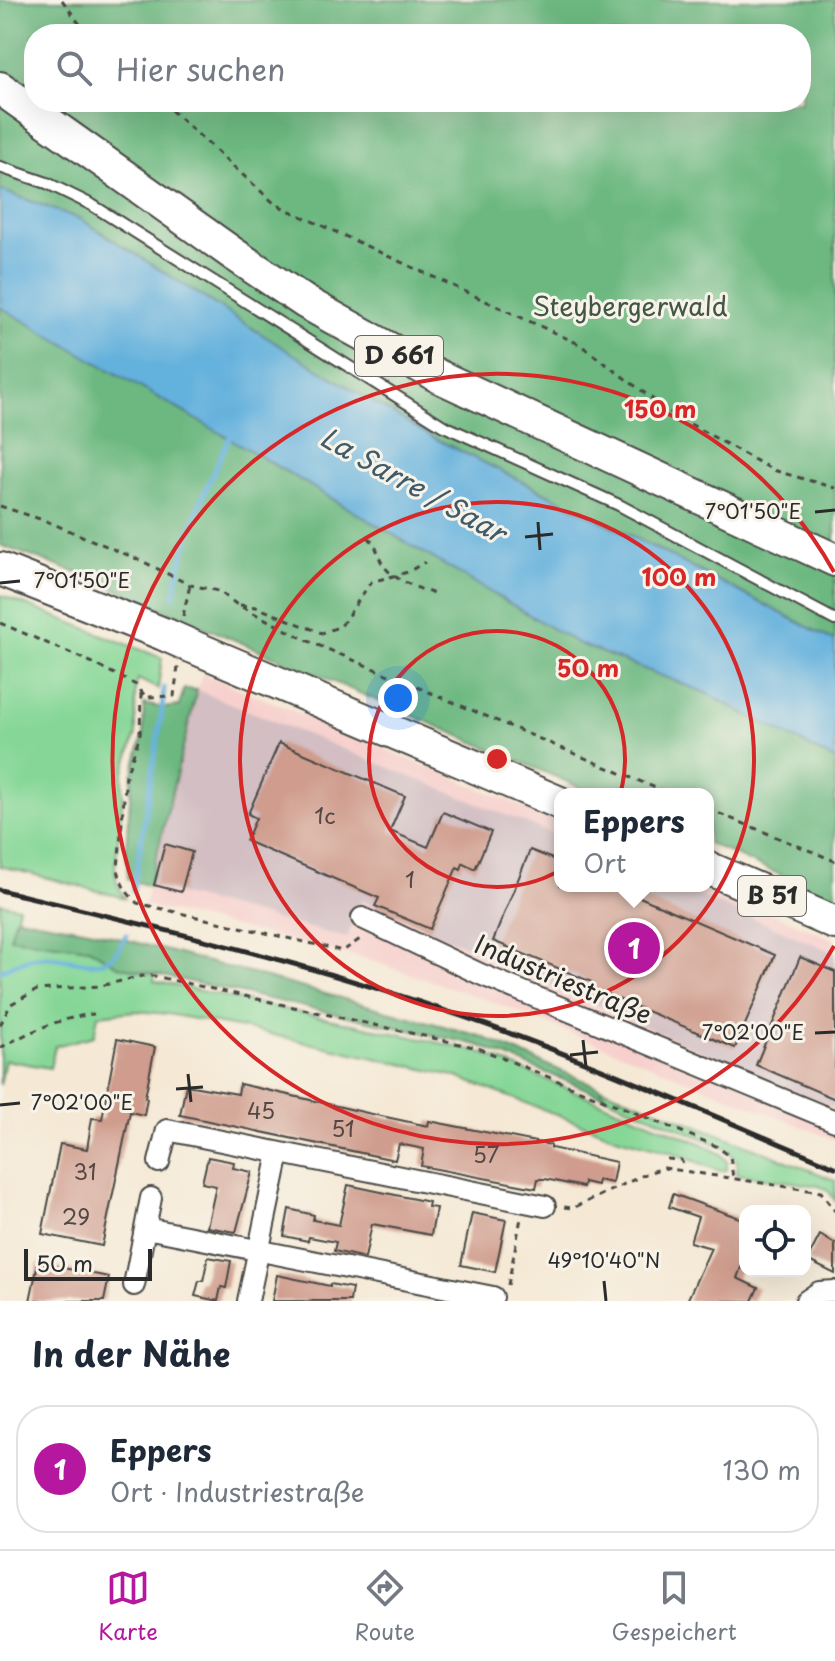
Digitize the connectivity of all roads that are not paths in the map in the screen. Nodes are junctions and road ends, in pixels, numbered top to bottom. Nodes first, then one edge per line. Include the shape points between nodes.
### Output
1 (0, 88) edge
2 (24, 105) edge
3 (34, 112) edge
4 (0, 167) edge
5 (835, 560) edge
6 (0, 569) edge
7 (835, 620) edge
8 (554, 800) edge
9 (714, 871) edge
10 (372, 922) road end
11 (835, 923) edge
12 (835, 1121) edge
13 (279, 1153) junction
14 (159, 1162) dead end
15 (151, 1198) dead end
16 (545, 1206) road end
17 (146, 1228) junction
18 (258, 1250) junction
19 (134, 1285) dead end
20 (500, 1290) road end
21 (835, 1291) edge
22 (248, 1301) edge
23 (806, 1301) edge

1 - 2 main road, D 661
3 - 5 main road, D 661 via 232,253 374,343
4 - 7 lane via 92,205 442,425 619,505
6 - 8 main road
9 - 11 main road, B 51
10 - 12 street, Industriestraße via 480,974
13 - 14 street via 167,1130
13 - 16 street
13 - 18 street
15 - 17 street
17 - 18 street
17 - 19 street
18 - 20 street
18 - 22 street
21 - 23 street via 819,1292

